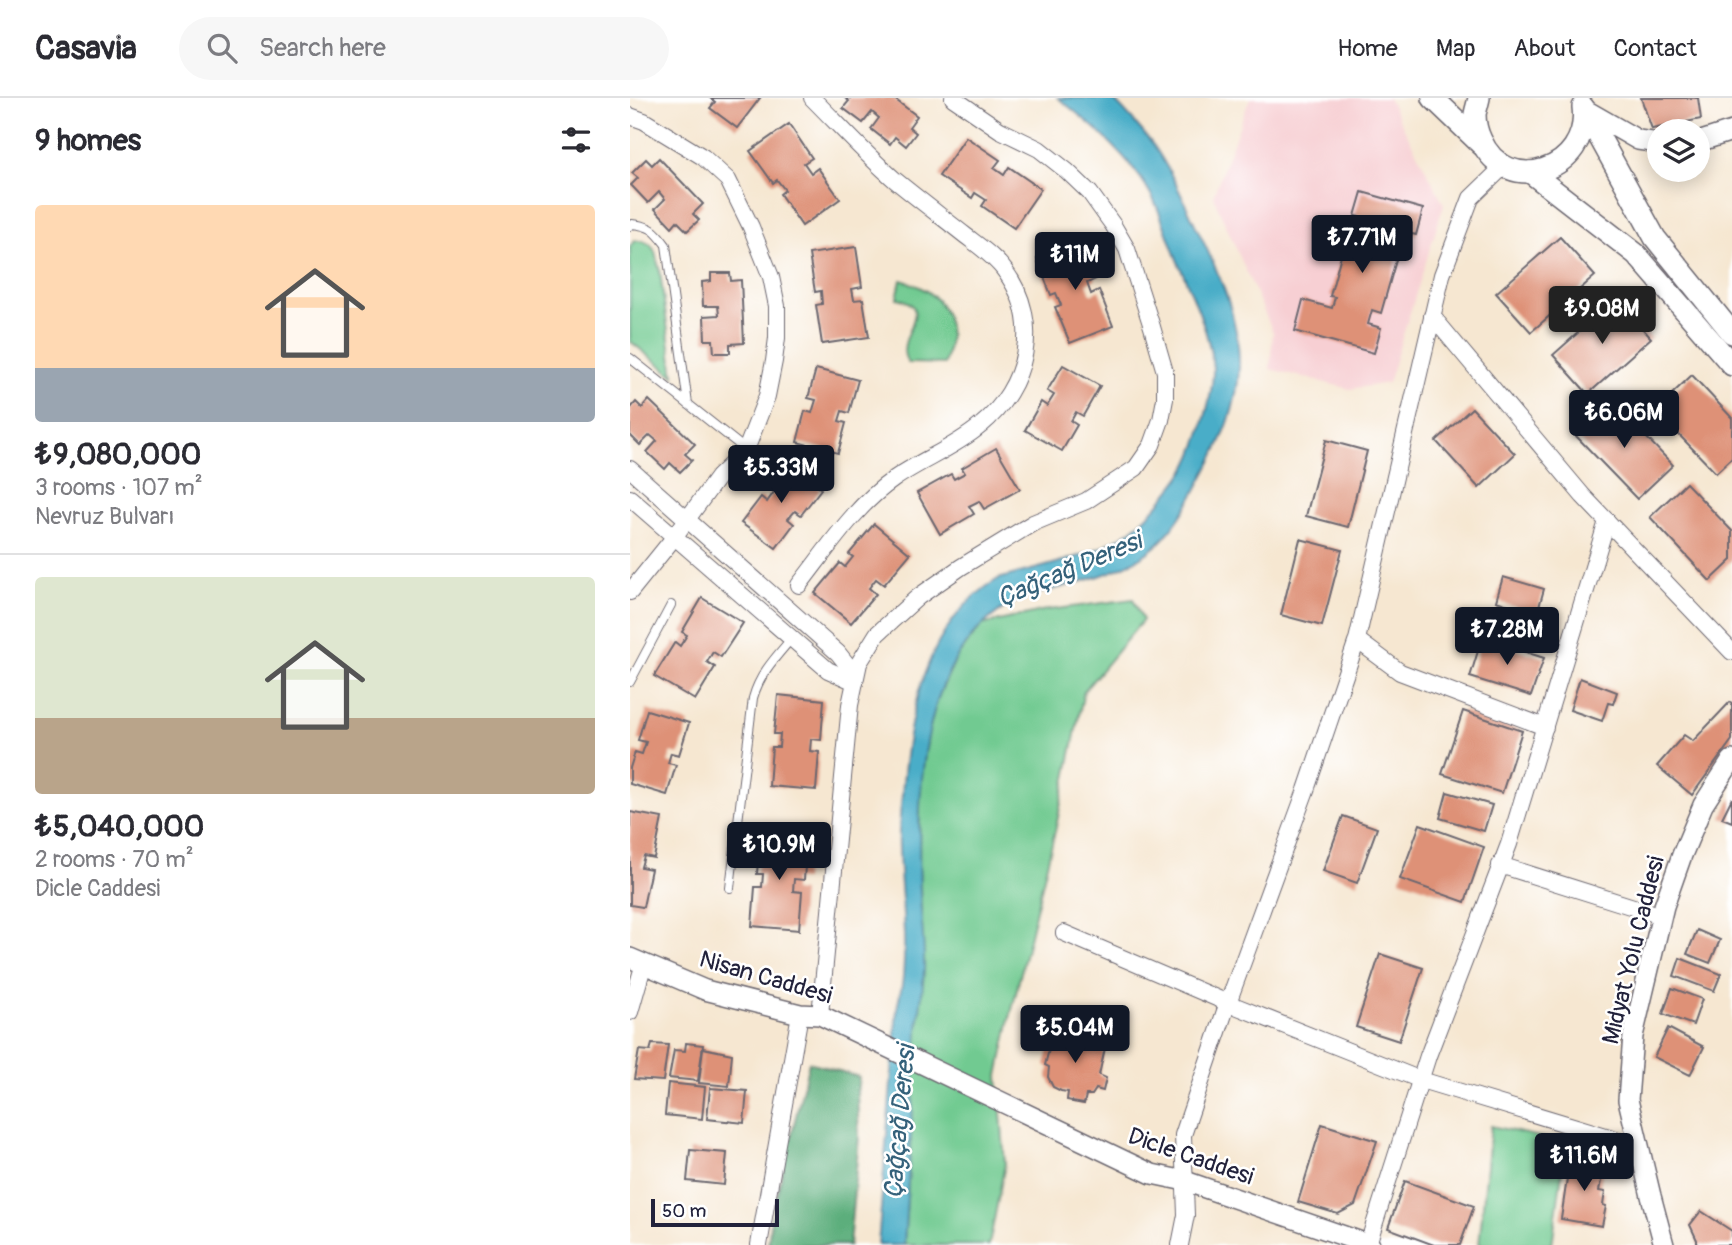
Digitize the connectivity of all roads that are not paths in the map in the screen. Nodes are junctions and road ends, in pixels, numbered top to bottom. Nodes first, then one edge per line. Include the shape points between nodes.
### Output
1 (812, 98) edge
2 (953, 98) edge
3 (1433, 98) edge
4 (1479, 98) edge
5 (1582, 104) edge
6 (630, 116) edge
7 (1732, 131) edge
8 (1710, 138) edge
9 (1647, 141) edge
10 (1484, 148) junction
11 (1504, 166) junction
12 (1530, 172) junction
13 (630, 226) edge
14 (1432, 316) junction
15 (1732, 333) edge
16 (630, 358) edge
17 (1732, 365) edge
18 (688, 404) junction
19 (746, 450) junction
20 (630, 469) edge
21 (630, 498) edge
22 (686, 520) junction
23 (1607, 521) junction
24 (674, 536) junction
25 (799, 585) dead end
26 (630, 592) edge
27 (671, 605) dead end
28 (792, 638) junction
29 (1357, 640) junction
30 (1732, 652) edge
31 (630, 682) edge
32 (855, 682) junction
33 (1545, 727) junction
34 (1732, 760) edge
35 (1500, 865) junction
36 (730, 888) dead end
37 (1662, 916) junction
38 (1064, 933) dead end
39 (637, 960) edge
40 (1228, 1003) junction
41 (630, 1012) edge
42 (800, 1014) junction
43 (820, 1015) junction
44 (1420, 1080) junction
45 (962, 1084) joint
46 (1639, 1146) junction
47 (1185, 1181) junction
48 (1362, 1243) edge
49 (759, 1245) edge
50 (1180, 1245) edge
51 (1664, 1245) edge

1 - 25 street via 869,157 1005,270 1019,296 1026,351 1001,407 979,428 874,495
2 - 32 street via 1067,171 1113,225 1127,249 1155,338 1165,372 1165,399 1152,445 1136,468 1086,501 1033,523 918,597 877,634 859,663
3 - 10 main road
4 - 10 main road via 1475,114
5 - 9 street via 1638,140
5 - 12 main road via 1583,128 1576,145 1564,160
5 - 15 main road via 1655,238
6 - 19 street via 703,157 729,180 771,277 777,306 775,361
7 - 8 street
10 - 11 main road
11 - 12 main road
11 - 14 street via 1471,198
12 - 17 main road via 1636,254
13 - 18 lane via 655,230 666,245
14 - 23 street
14 - 29 street
16 - 18 lane
18 - 19 lane
19 - 22 street via 718,477
20 - 22 street
21 - 24 street
22 - 24 street
22 - 32 street via 838,653
23 - 30 street
23 - 33 street
24 - 26 street
24 - 28 street
27 - 31 lane
28 - 32 street via 828,670
28 - 36 lane via 763,673 753,698
29 - 33 street via 1400,673
29 - 40 street
32 - 43 street
33 - 35 street
34 - 37 street, Midyat Yolu Caddesi via 1703,806
35 - 37 street
35 - 44 street
37 - 46 street, Midyat Yolu Caddesi via 1630,1065 1628,1100
38 - 40 street
39 - 41 street
39 - 42 street, Nisan Caddesi via 705,990
40 - 44 street
40 - 47 street via 1183,1135
42 - 43 street, Nisan Caddesi
42 - 49 street
43 - 45 street, Nisan Caddesi
44 - 46 street
44 - 48 street
45 - 47 street, Dicle Caddesi via 1152,1174
46 - 51 street, Midyat Yolu Caddesi
47 - 48 street, Dicle Caddesi
47 - 50 street via 1186,1215

